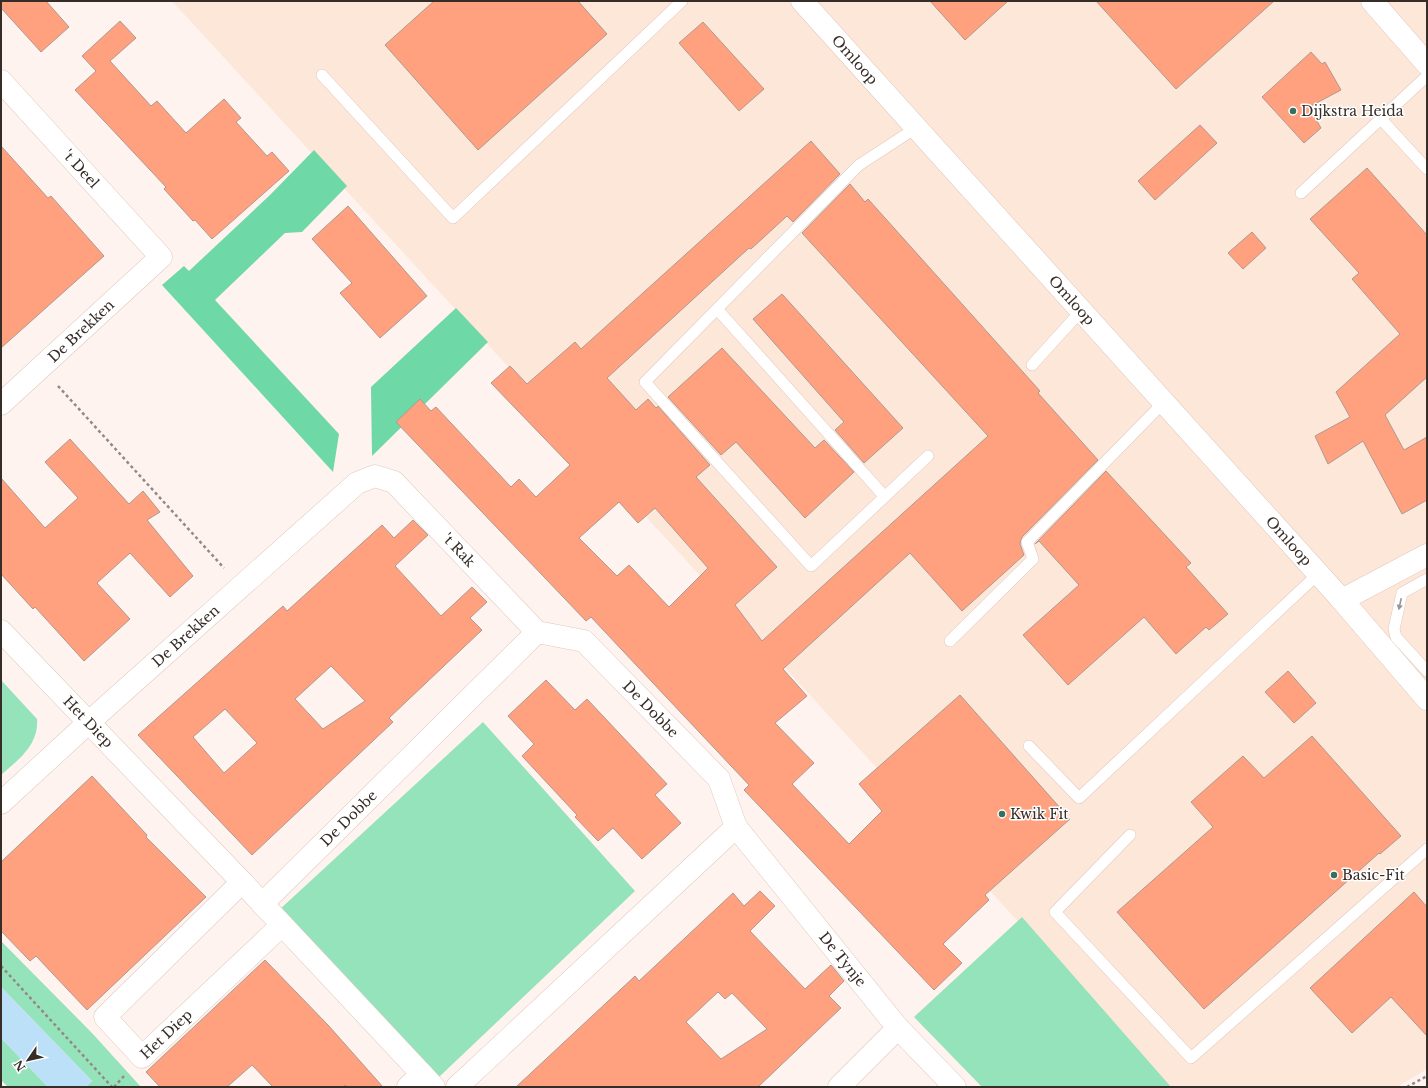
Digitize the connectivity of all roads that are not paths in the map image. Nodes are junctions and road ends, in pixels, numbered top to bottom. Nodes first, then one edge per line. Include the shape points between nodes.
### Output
1 (682, 1) edge
2 (802, 1) edge
3 (1372, 1) edge
4 (1427, 64) edge
5 (322, 75) dead end
6 (1427, 76) edge
7 (1, 82) edge
8 (1381, 119) junction
9 (916, 128) junction
10 (1427, 169) edge
11 (1301, 193) dead end
12 (161, 257) joint
13 (717, 309) junction
14 (1081, 311) junction
15 (1032, 365) dead end
16 (1164, 402) junction
17 (1, 404) edge
18 (928, 456) dead end
19 (375, 476) joint
20 (885, 496) junction
21 (1427, 555) edge
22 (1318, 574) junction
23 (1427, 579) edge
24 (1342, 600) junction
25 (1, 631) edge
26 (538, 632) junction
27 (950, 640) dead end
28 (1427, 671) edge
29 (1427, 699) edge
30 (88, 723) junction
31 (1029, 746) dead end
32 (1, 803) edge
33 (736, 827) junction
34 (1130, 835) dead end
35 (1427, 849) edge
36 (242, 882) junction
37 (262, 904) junction
38 (282, 925) junction
39 (898, 1028) junction
40 (421, 1083) edge
41 (457, 1087) edge
42 (839, 1087) edge
43 (955, 1087) edge

1 - 5 lane via 454,218
2 - 9 street, Omloop
3 - 4 street
6 - 8 lane
7 - 12 street, 't Deel
8 - 10 lane
8 - 11 lane
9 - 13 lane via 859,165
9 - 14 street, Omloop
12 - 17 street, De Brekken
13 - 20 lane
13 - 20 lane via 645,382 811,566
14 - 15 lane
14 - 16 street, Omloop
16 - 22 street, Omloop
16 - 27 lane via 1027,542 1033,559
18 - 20 lane
19 - 26 street, 't Rak via 394,482
19 - 30 street, De Brekken via 357,483
21 - 24 street
22 - 24 street, Omloop
22 - 31 lane via 1079,798
23 -> 28 lane via 1402,593 1394,629 1396,638
24 - 29 street, Omloop
25 - 30 street, Het Diep
26 - 33 street, De Dobbe via 584,641 719,779
26 - 37 street, De Dobbe
30 - 32 street, De Brekken
30 - 36 street, Het Diep
33 - 39 street, De Tynje
33 - 41 street
34 - 35 lane via 1055,912 1191,1058
36 - 37 street, Het Diep
36 - 38 street, Het Diep via 105,1017 142,1056
37 - 38 street, Het Diep
38 - 40 street, Het Diep
39 - 42 street
39 - 43 street, De Tynje

